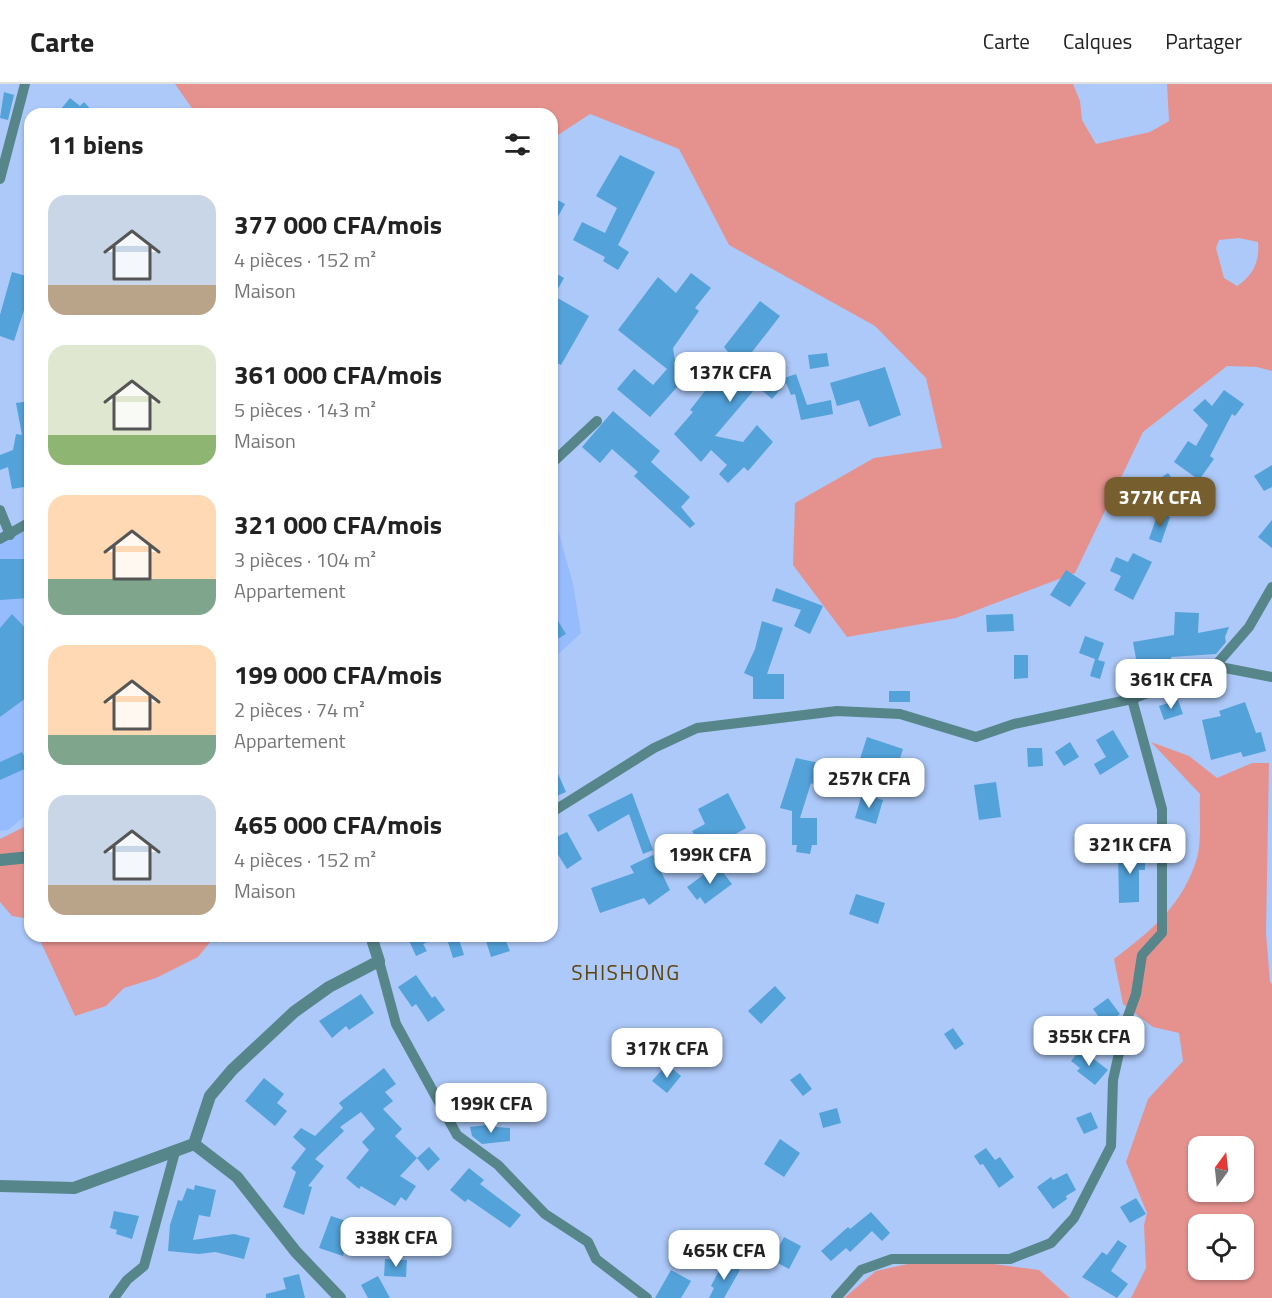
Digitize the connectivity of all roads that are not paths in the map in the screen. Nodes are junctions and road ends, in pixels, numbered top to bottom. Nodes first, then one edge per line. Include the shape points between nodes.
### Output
1 (25, 84) edge
2 (0, 179) edge
3 (597, 420) dead end
4 (558, 457) edge
5 (0, 510) edge
6 (24, 526) edge
7 (5, 537) edge
8 (1272, 587) edge
9 (1215, 666) junction
10 (1272, 677) edge
11 (1132, 699) junction
12 (558, 808) edge
13 (24, 858) edge
14 (0, 860) edge
15 (373, 942) edge
16 (379, 961) junction
17 (194, 1144) junction
18 (175, 1152) junction
19 (0, 1186) edge
20 (114, 1298) edge
21 (340, 1298) edge
22 (647, 1298) edge
23 (836, 1298) edge

1 - 2 street
3 - 4 street
5 - 7 street
6 - 7 street
8 - 9 street via 1249,627
9 - 10 street
9 - 11 street
11 - 12 street via 1014,724 976,737 900,714 837,711 697,728 654,748
11 - 23 street via 1162,809 1162,933 1142,955 1136,994 1125,1022 1113,1080 1111,1146 1074,1218 1051,1243 1011,1259 892,1259 861,1270
13 - 14 street
15 - 16 street
16 - 17 street via 329,987 294,1012 232,1070 210,1096
16 - 22 street via 396,1024 457,1136 498,1165 545,1214 588,1242 596,1259
17 - 18 street
17 - 21 street via 237,1177 296,1252
18 - 19 street via 74,1188
18 - 20 street via 144,1266

